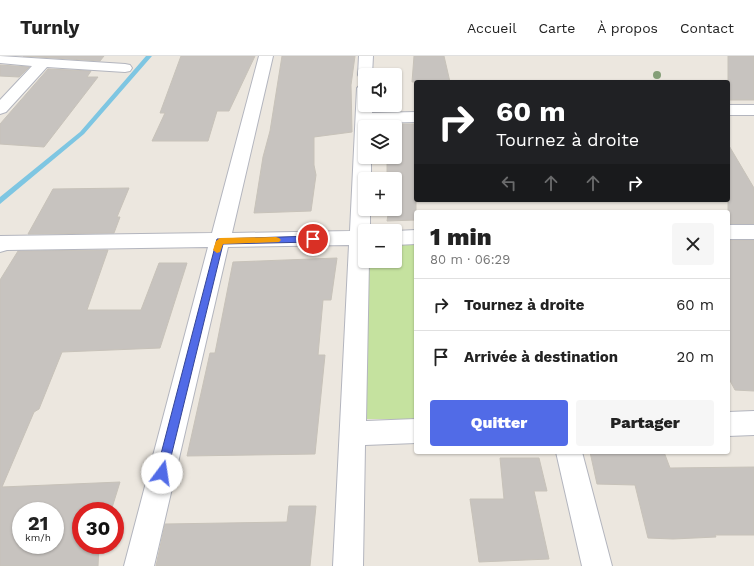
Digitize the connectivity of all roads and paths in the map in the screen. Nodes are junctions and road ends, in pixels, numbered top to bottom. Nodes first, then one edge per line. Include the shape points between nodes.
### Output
1 (266, 56) edge
2 (366, 56) edge
3 (0, 59) edge
4 (43, 62) junction
5 (125, 68) dead end
6 (366, 68) edge
7 (0, 109) edge
8 (730, 110) edge
9 (754, 110) edge
10 (364, 112) edge
11 (414, 116) edge
12 (364, 118) junction
13 (362, 224) edge
14 (730, 232) edge
15 (754, 232) edge
16 (414, 237) edge
17 (358, 238) edge
18 (402, 238) edge
19 (220, 241) junction
20 (0, 245) edge
21 (360, 268) edge
22 (754, 423) edge
23 (730, 424) edge
24 (414, 431) edge
25 (352, 433) junction
26 (569, 454) edge
27 (139, 566) edge
28 (348, 566) edge
29 (597, 566) edge

1 - 19 street
2 - 6 street
3 - 4 street
4 - 5 street
4 - 7 street
8 - 9 street
10 - 12 street
11 - 12 street
12 - 13 street
14 - 15 street
16 - 18 street
17 - 19 street
19 - 20 street
19 - 27 street
21 - 25 street
22 - 23 street
24 - 25 street
25 - 28 street
26 - 29 street

